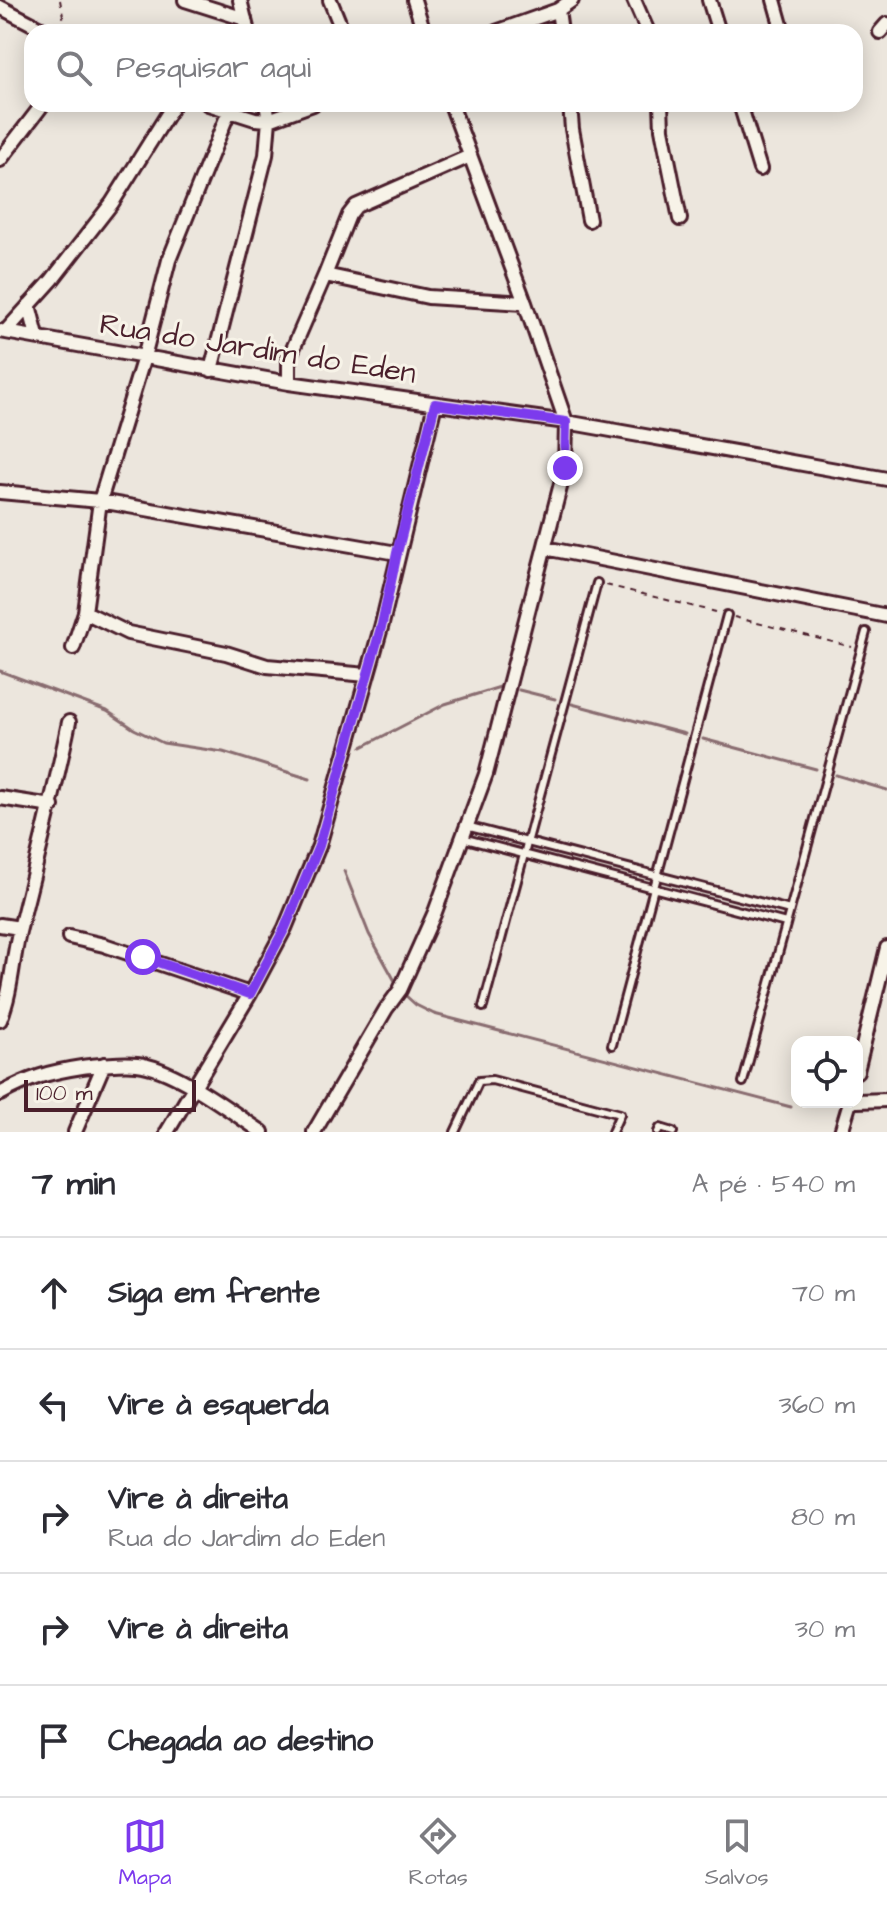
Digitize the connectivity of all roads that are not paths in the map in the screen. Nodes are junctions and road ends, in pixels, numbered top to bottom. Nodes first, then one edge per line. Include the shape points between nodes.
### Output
1 (185, 0) edge
2 (240, 0) edge
3 (330, 0) edge
4 (414, 0) edge
5 (572, 0) edge
6 (634, 0) edge
7 (709, 0) edge
8 (774, 0) edge
9 (0, 7) edge
10 (558, 10) junction
11 (245, 19) junction
12 (33, 24) edge
13 (246, 24) edge
14 (340, 24) edge
15 (422, 24) edge
16 (519, 24) edge
17 (560, 24) edge
18 (644, 24) edge
19 (716, 24) edge
20 (781, 24) edge
21 (37, 112) edge
22 (169, 112) edge
23 (229, 112) edge
24 (233, 112) edge
25 (268, 112) edge
26 (291, 112) edge
27 (454, 112) edge
28 (571, 112) edge
29 (661, 112) edge
30 (742, 112) edge
31 (269, 120) junction
32 (470, 156) junction
33 (0, 160) edge
34 (760, 169) dead end
35 (680, 219) dead end
36 (589, 220) dead end
37 (325, 275) junction
38 (525, 303) junction
39 (29, 305) junction
40 (3, 331) edge
41 (37, 336) junction
42 (144, 357) junction
43 (211, 370) junction
44 (289, 383) junction
45 (435, 404) junction
46 (566, 422) junction
47 (887, 479) edge
48 (0, 492) edge
49 (100, 501) junction
50 (545, 548) junction
51 (397, 553) junction
52 (597, 583) dead end
53 (85, 612) junction
54 (727, 615) dead end
55 (887, 616) edge
56 (866, 632) dead end
57 (73, 648) dead end
58 (367, 675) junction
59 (69, 722) dead end
60 (0, 798) edge
61 (52, 806) junction
62 (464, 832) junction
63 (527, 842) junction
64 (524, 855) junction
65 (658, 876) junction
66 (654, 889) junction
67 (790, 910) junction
68 (786, 923) junction
69 (0, 925) edge
70 (20, 928) junction
71 (69, 937) dead end
72 (887, 948) edge
73 (884, 972) edge
74 (250, 994) junction
75 (483, 1007) dead end
76 (0, 1020) edge
77 (612, 1045) dead end
78 (863, 1049) edge
79 (104, 1064) junction
80 (743, 1082) dead end
81 (195, 1088) junction
82 (0, 1094) edge
83 (887, 1100) edge
84 (863, 1101) edge
85 (848, 1108) edge
86 (75, 1132) edge
87 (167, 1132) edge
88 (262, 1132) edge
89 (314, 1132) edge
90 (455, 1132) edge
91 (612, 1132) edge
92 (658, 1132) edge
93 (673, 1132) edge
94 (841, 1132) edge

1 - 11 street
2 - 11 street
3 - 14 street
4 - 15 street
5 - 10 street
6 - 18 street
7 - 19 street
8 - 20 street
9 - 12 street
10 - 16 street
10 - 17 street
11 - 13 street
21 - 33 street
22 - 39 street via 112,203
23 - 42 street via 169,260
24 - 31 street
25 - 31 street
26 - 31 street
27 - 32 street
28 - 36 street
29 - 35 street
30 - 34 street
31 - 43 street via 266,155
32 - 37 street via 356,206
32 - 38 street
37 - 38 street via 428,297
37 - 44 street via 289,358
38 - 46 street
39 - 40 street
39 - 41 street
40 - 41 street, Rua do Jardim do Eden
41 - 42 street, Rua do Jardim do Eden
42 - 43 street, Rua do Jardim do Eden
42 - 49 street
43 - 44 street, Rua do Jardim do Eden
44 - 45 street, Rua do Jardim do Eden
45 - 46 street, Rua do Jardim do Eden
45 - 51 street
46 - 47 street, Rua do Jardim do Eden
46 - 50 street via 565,468
48 - 49 street
49 - 51 street
49 - 53 street
50 - 55 street
50 - 62 street via 486,774
51 - 58 street
52 - 63 lane
53 - 57 street
53 - 58 street via 128,633 267,666
54 - 65 lane
56 - 67 lane
58 - 74 street via 319,846
59 - 61 street
60 - 61 street
61 - 70 street
62 - 63 lane
62 - 64 lane
62 - 89 street via 414,962
63 - 64 lane
63 - 65 lane
64 - 66 lane
64 - 75 lane
65 - 66 lane
65 - 67 lane
66 - 68 lane
66 - 77 lane
67 - 68 lane
68 - 80 lane
69 - 70 street
70 - 76 street
71 - 74 street
72 - 73 street
73 - 78 street
74 - 81 street
79 - 81 street via 140,1064
79 - 82 street via 44,1073
79 - 86 street
81 - 87 street
81 - 88 street
83 - 84 street
85 - 94 street
90 - 91 lane via 479,1081 492,1080 620,1114
92 - 93 lane

